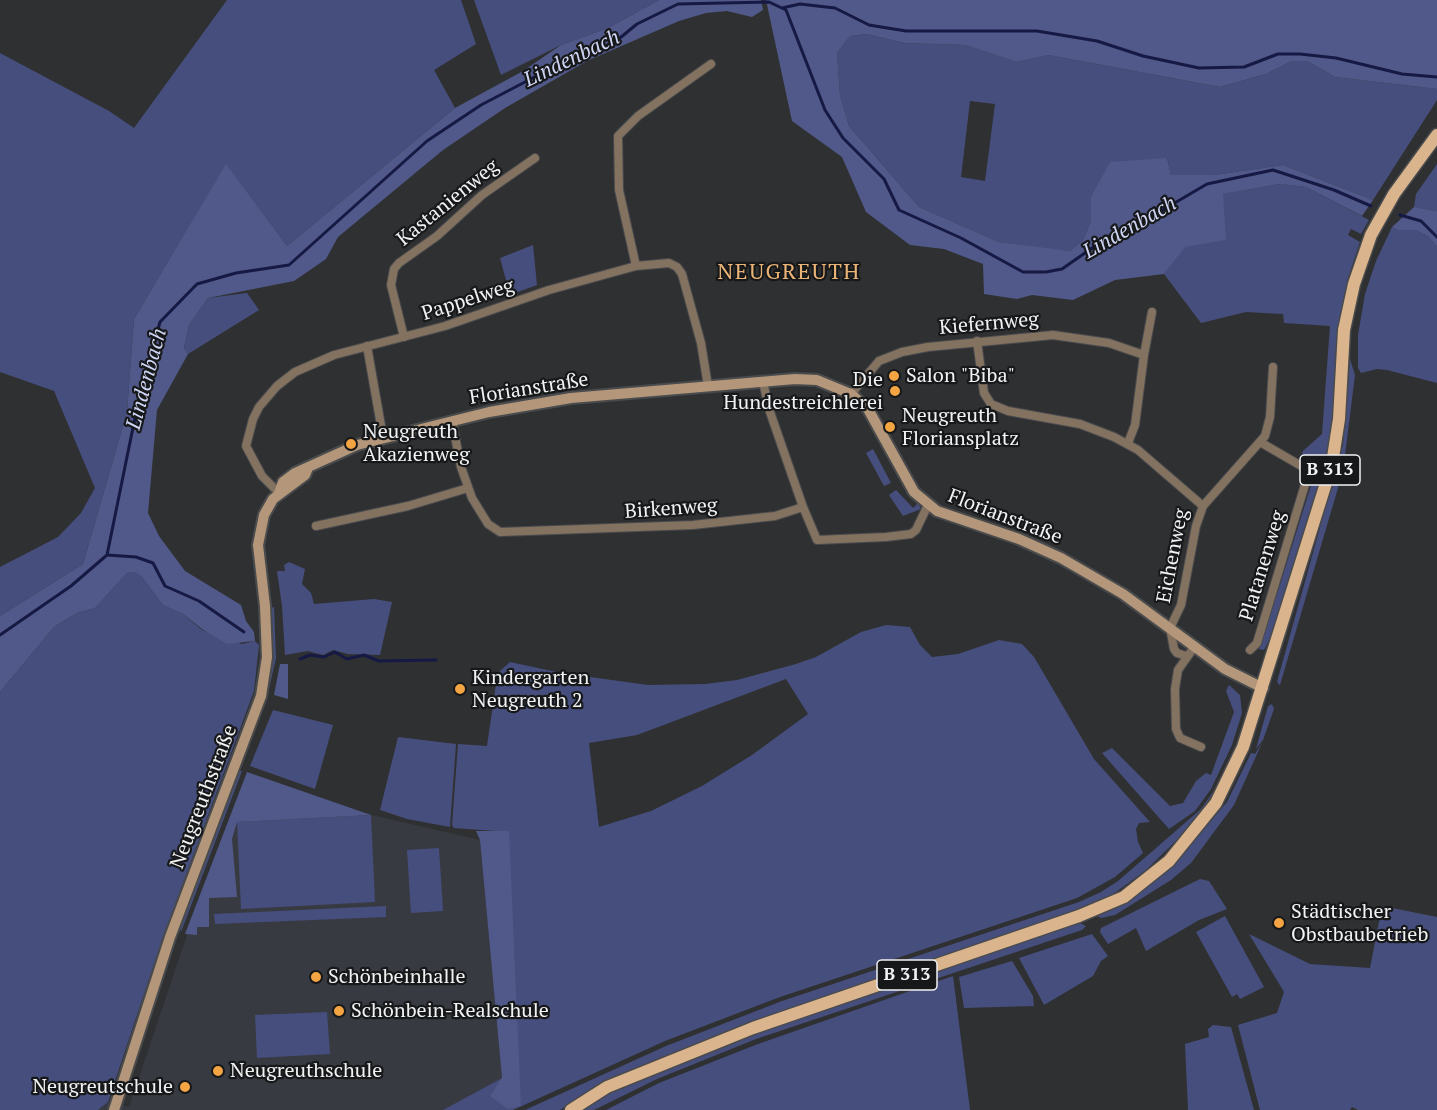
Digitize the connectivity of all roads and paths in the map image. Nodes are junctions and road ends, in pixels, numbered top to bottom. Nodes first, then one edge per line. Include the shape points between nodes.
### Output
1 (711, 64) dead end
2 (1437, 135) edge
3 (535, 158) dead end
4 (636, 266) junction
5 (1152, 312) dead end
6 (404, 337) junction
7 (977, 341) junction
8 (367, 346) junction
9 (1144, 354) junction
10 (1273, 367) dead end
11 (763, 382) junction
12 (708, 386) junction
13 (851, 394) junction
14 (452, 421) junction
15 (383, 437) junction
16 (1260, 442) junction
17 (1128, 443) junction
18 (468, 488) junction
19 (279, 493) junction
20 (928, 505) junction
21 (1203, 506) junction
22 (803, 507) junction
23 (316, 526) dead end
24 (1170, 628) junction
25 (1195, 646) junction
26 (1250, 650) dead end
27 (1186, 656) junction
28 (1263, 688) junction
29 (1201, 747) dead end
30 (114, 1110) edge
31 (571, 1110) edge

1 - 4 street via 638,116 618,136 619,190
2 - 28 main road, B 313 via 1394,194 1371,235 1354,284 1344,330 1334,453
3 - 6 street, Kastanienweg via 482,195 394,269 391,285
4 - 6 street, Pappelweg
4 - 12 street, Pappelweg via 669,263 682,274
5 - 9 street
6 - 8 street, Pappelweg
7 - 9 street, Kiefernweg via 1069,336
7 - 13 street, Kiefernweg via 891,355 869,370
7 - 17 street, Eichenweg via 984,393 991,404 1008,411 1080,424
8 - 15 street
8 - 19 street, Pappelweg via 295,372 259,407 246,446 262,476
9 - 17 street via 1135,425
10 - 16 street via 1269,422
11 - 12 street, Florianstraße
11 - 13 street, Florianstraße via 817,380
11 - 22 street
12 - 14 street, Florianstraße via 571,398
13 - 20 street, Florianstraße via 868,409 914,492
14 - 15 street, Florianstraße
14 - 18 street, Birkenweg
15 - 19 street, Florianstraße via 295,472 283,482
16 - 21 street
16 - 26 street, Platanenweg via 1303,467 1307,478 1257,644
17 - 21 street, Eichenweg
18 - 22 street, Birkenweg via 488,524 509,533 693,525 775,516
18 - 23 street
19 - 30 street, Neugreuthstraße via 268,506 259,536 267,636 267,667 261,696 174,928
20 - 22 street via 916,530 907,536 822,541 814,537
20 - 24 street, Florianstraße via 937,512 1019,539 1061,558 1123,594
21 - 24 street, Eichenweg via 1181,605
24 - 25 street, Florianstraße
24 - 27 street via 1174,649
25 - 27 street
25 - 28 street, Florianstraße via 1225,669
27 - 29 street via 1176,682 1176,729 1180,738
28 - 31 main road, B 313 via 1243,747 1216,803 1169,861 1124,897 753,1028 607,1087

